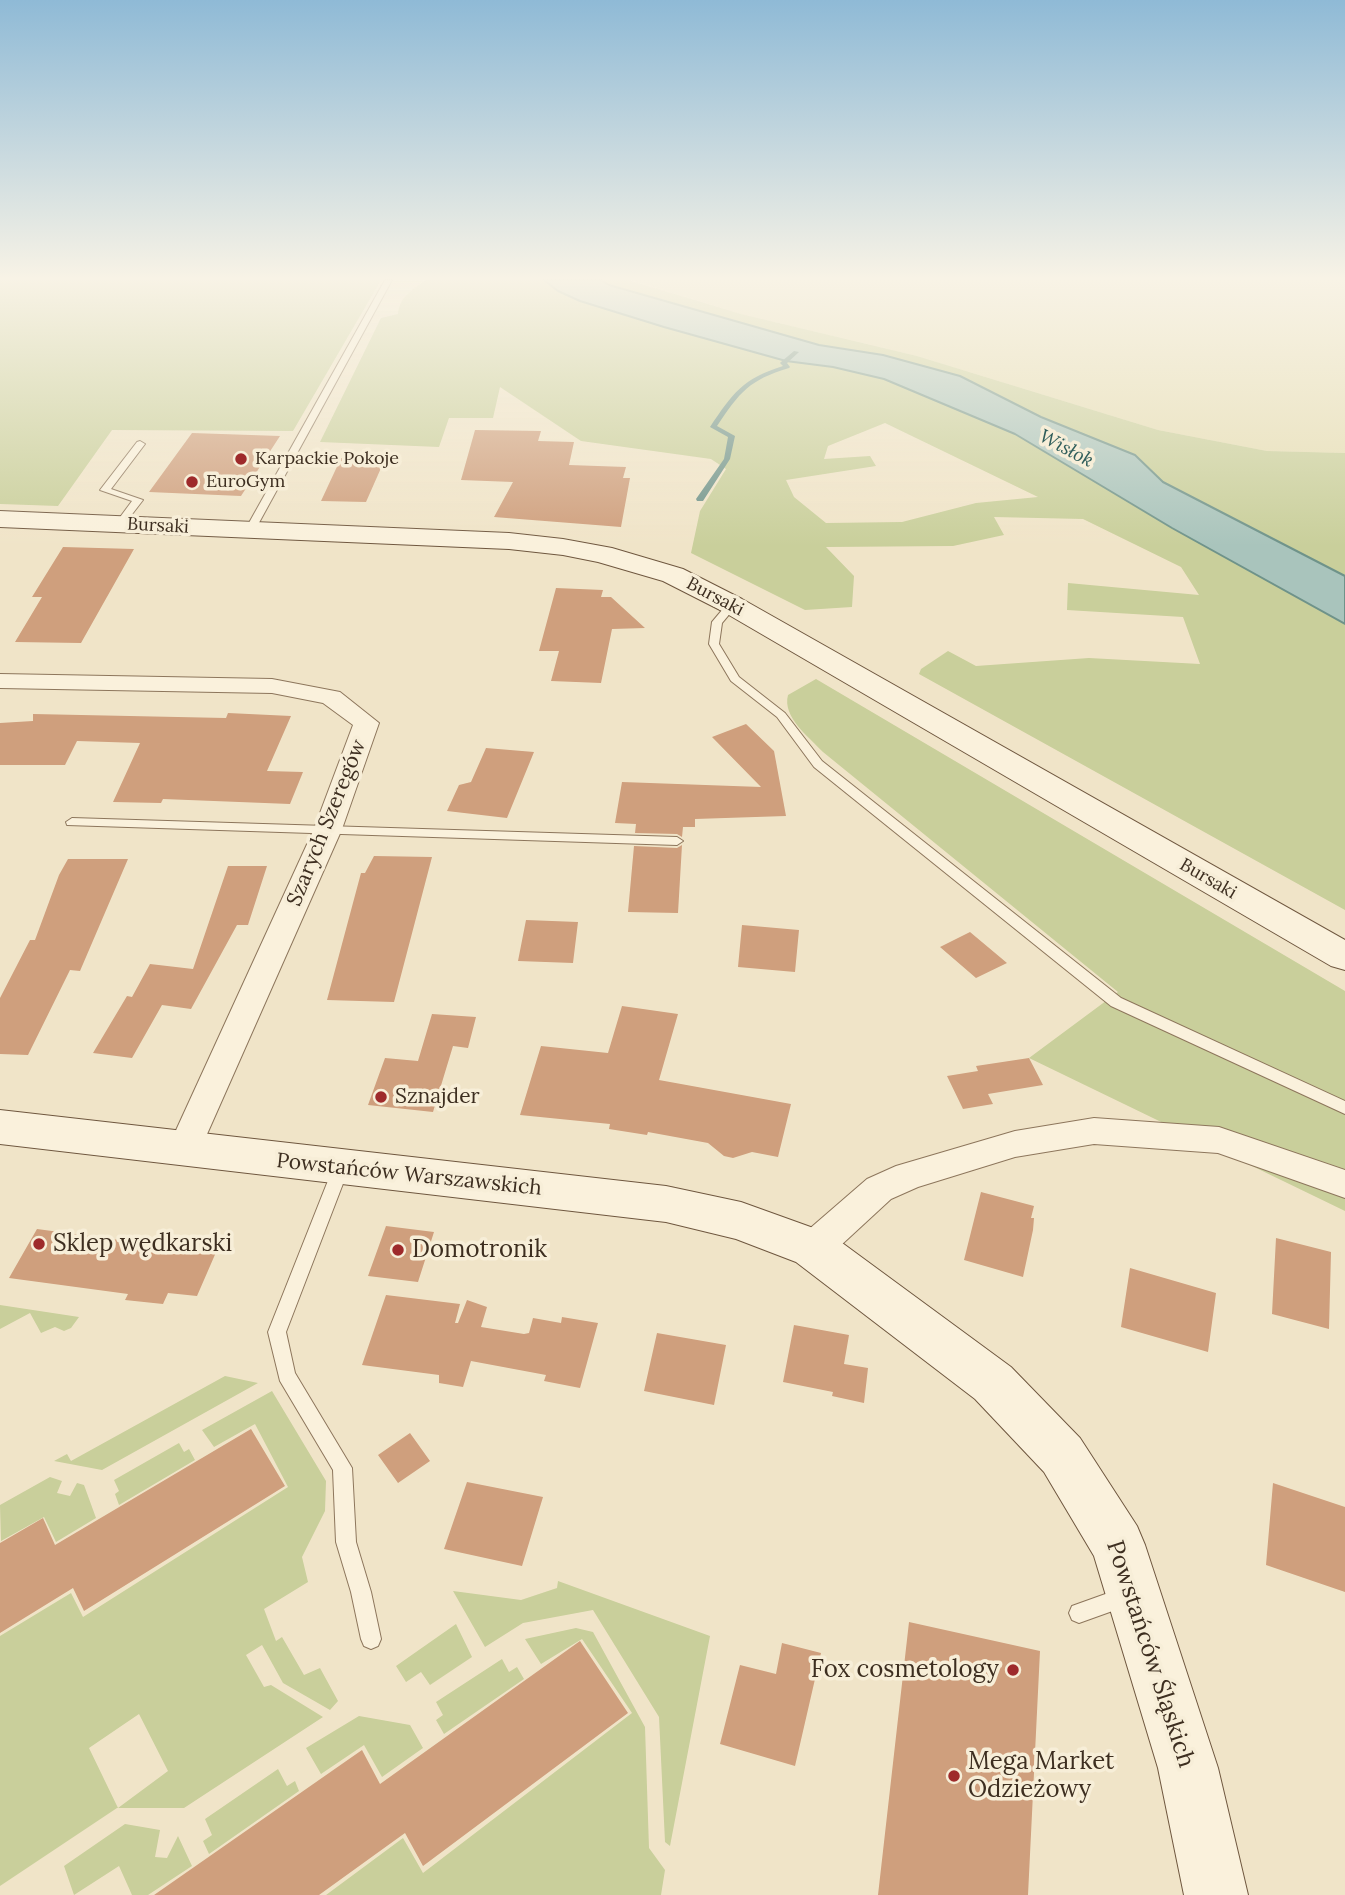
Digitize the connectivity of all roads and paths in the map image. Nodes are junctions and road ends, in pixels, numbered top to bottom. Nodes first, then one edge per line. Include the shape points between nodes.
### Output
1 (340, 368) edge
2 (141, 444) dead end
3 (0, 519) edge
4 (120, 524) junction
5 (250, 530) junction
6 (732, 606) junction
7 (0, 681) edge
8 (72, 822) dead end
9 (328, 829) junction
10 (677, 841) dead end
11 (1345, 957) edge
12 (1345, 1108) edge
13 (0, 1126) edge
14 (184, 1150) junction
15 (341, 1168) junction
16 (1345, 1184) edge
17 (813, 1248) junction
18 (1133, 1595) junction
19 (1079, 1613) dead end
20 (371, 1639) dead end
21 (1216, 1895) edge

1 - 5 lane
2 - 4 lane via 105,490 138,500
3 - 4 street, Bursaki
4 - 5 street, Bursaki
5 - 6 street, Bursaki via 563,547 673,575
6 - 11 street, Bursaki
6 - 12 lane via 717,622 714,644 735,679 781,715 818,764 1116,1002
7 - 9 street, Szarych Szeregów via 272,686 331,697 366,723
8 - 9 lane
9 - 10 lane
9 - 14 street, Szarych Szeregów
13 - 14 street, Powstańców Warszawskich
14 - 15 street, Powstańców Warszawskich
15 - 17 street, Powstańców Warszawskich via 666,1204 741,1221
15 - 20 lane via 277,1332 286,1375 342,1468 346,1542
16 - 17 street via 1219,1140 1094,1131 1015,1144 908,1176 879,1189
17 - 18 street, Powstańców Śląskich via 993,1383 1062,1455 1118,1545
18 - 19 lane
18 - 21 street, Powstańców Śląskich via 1188,1768

